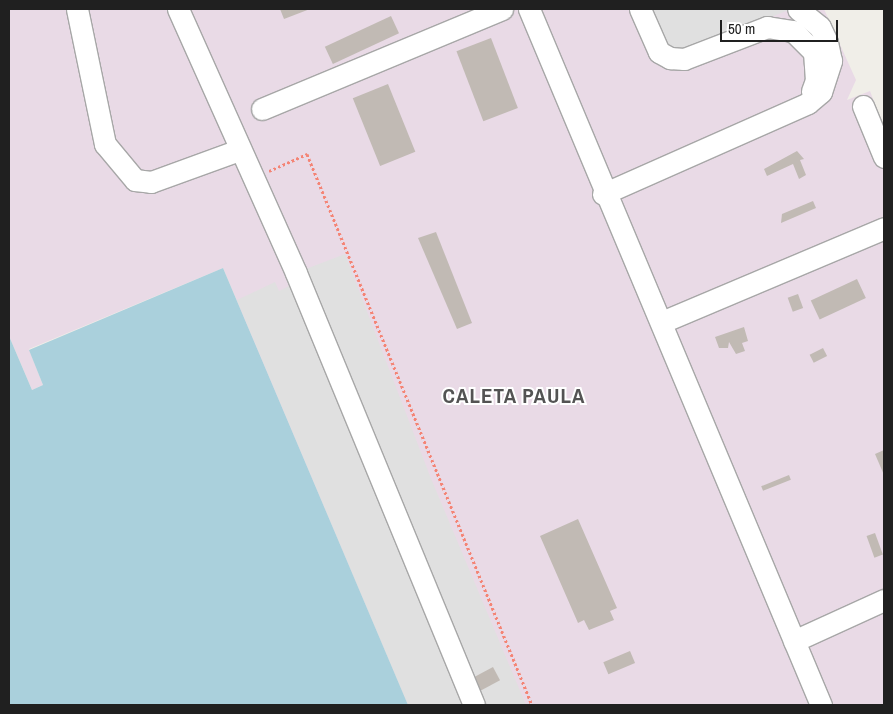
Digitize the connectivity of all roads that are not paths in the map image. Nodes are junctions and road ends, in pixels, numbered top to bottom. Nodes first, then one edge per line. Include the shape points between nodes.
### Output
1 (77, 9) edge
2 (178, 9) edge
3 (502, 9) edge
4 (529, 9) edge
5 (621, 9) edge
6 (798, 9) edge
7 (642, 14) edge
8 (808, 103) junction
9 (863, 106) dead end
10 (262, 109) dead end
11 (240, 150) junction
12 (884, 157) edge
13 (603, 194) junction
14 (884, 228) edge
15 (662, 322) junction
16 (884, 600) edge
17 (794, 642) junction
18 (474, 705) edge
19 (821, 705) edge

1 - 11 lane via 105,144 135,180 151,182
2 - 11 lane
3 - 10 lane
4 - 13 lane
5 - 7 lane
6 - 8 lane via 820,27 831,61 824,86
7 - 8 lane via 660,52 684,59 768,27 793,31 814,52 816,80
8 - 13 lane
9 - 12 lane
11 - 18 lane
13 - 15 lane
14 - 15 lane
15 - 17 lane
16 - 17 lane
17 - 19 lane

